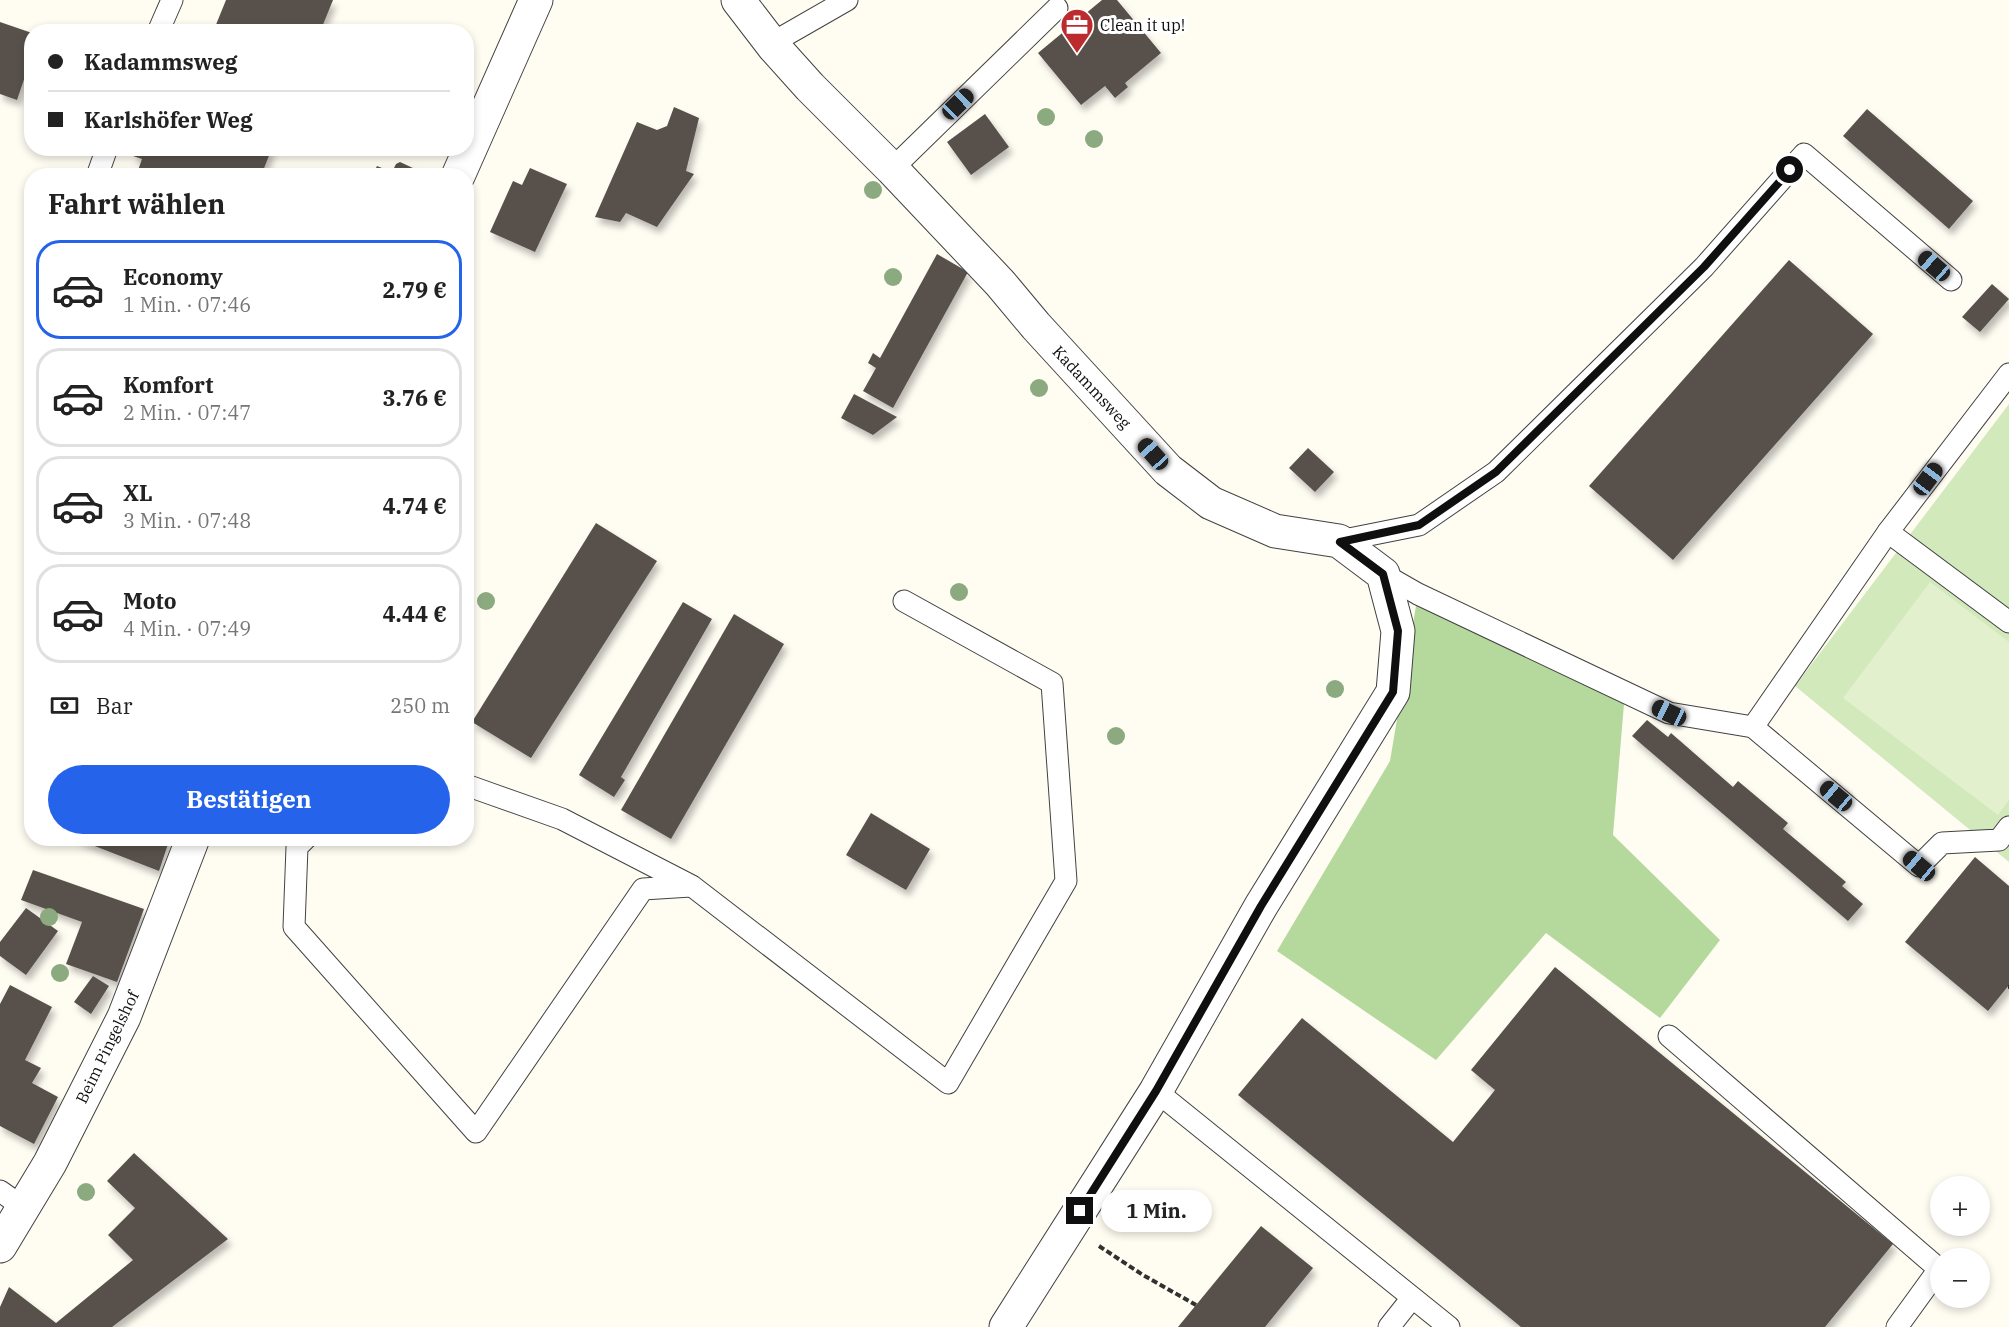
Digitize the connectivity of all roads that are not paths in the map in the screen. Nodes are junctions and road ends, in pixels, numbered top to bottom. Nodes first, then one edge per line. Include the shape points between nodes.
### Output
1 (536, 0) edge
2 (738, 0) edge
3 (847, 0) edge
4 (169, 1) edge
5 (1057, 8) dead end
6 (161, 24) edge
7 (772, 43) junction
8 (474, 140) edge
9 (892, 169) junction
10 (1950, 280) dead end
11 (2009, 374) edge
12 (1888, 532) junction
13 (1340, 542) junction
14 (1383, 574) junction
15 (904, 601) dead end
16 (2009, 622) edge
17 (1753, 727) junction
18 (474, 788) edge
19 (2009, 827) edge
20 (190, 846) edge
21 (298, 846) edge
22 (692, 886) junction
23 (1669, 1036) dead end
24 (1156, 1091) junction
25 (12, 1199) edge
26 (0, 1246) edge
27 (1412, 1298) junction
28 (1006, 1327) edge
29 (1389, 1327) edge
30 (1449, 1327) edge
31 (1897, 1327) edge

1 - 8 street
2 - 7 street, Kadammsweg
3 - 7 lane
4 - 6 lane
5 - 9 lane
7 - 9 street, Kadammsweg
9 - 13 street, Kadammsweg via 1168,470 1211,503 1275,531
10 - 13 lane, Kadammsweg via 1804,154 1704,267 1496,472 1419,525
11 - 12 lane
12 - 16 lane
12 - 17 lane
13 - 14 street
14 - 17 lane via 1669,713
14 - 24 street via 1398,631 1393,692 1261,906
15 - 22 lane via 1052,683 1066,881 948,1083
17 - 19 lane via 1919,866 1942,843 1999,840
18 - 22 lane via 562,819
20 - 25 street, Beim Pingelshof via 124,1017 65,1132
21 - 22 lane via 294,927 476,1132 644,889
23 - 31 lane via 1938,1269
24 - 27 lane
24 - 28 street
25 - 26 street, Beim Pingelshof
27 - 29 lane
27 - 30 lane

